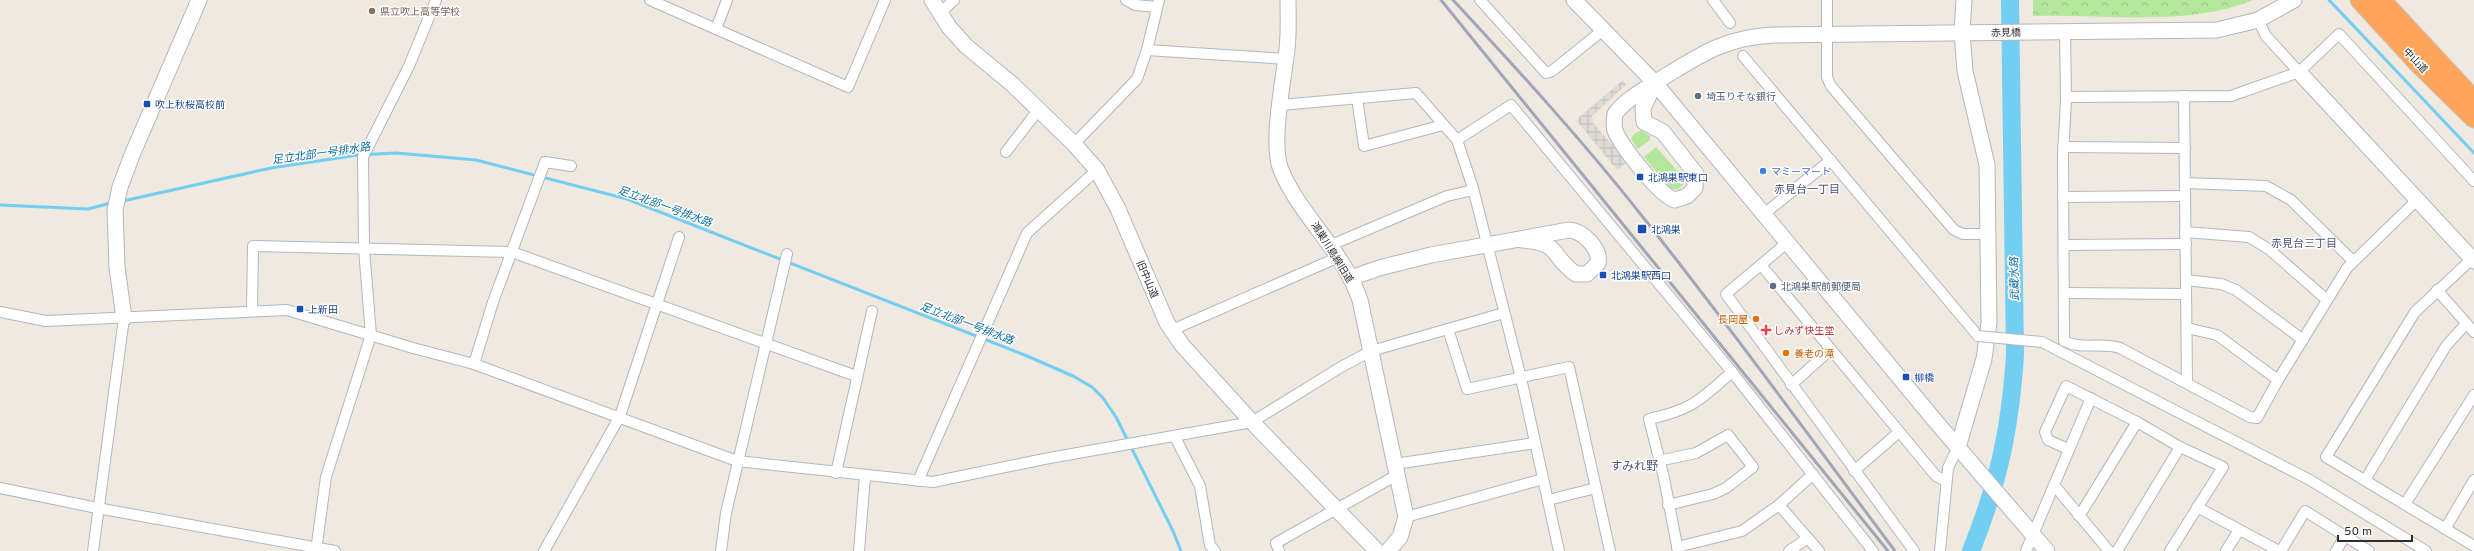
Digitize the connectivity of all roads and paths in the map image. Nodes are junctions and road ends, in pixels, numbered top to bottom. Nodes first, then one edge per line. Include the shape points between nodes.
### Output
1 (199, 0) edge
2 (436, 0) edge
3 (650, 0) edge
4 (728, 0) edge
5 (885, 0) edge
6 (954, 0) edge
7 (1126, 0) edge
8 (1288, 0) edge
9 (1480, 0) edge
10 (1574, 0) edge
11 (1713, 0) edge
12 (1827, 0) edge
13 (1964, 0) edge
14 (2294, 0) edge
15 (2360, 0) edge
16 (2381, 0) edge
17 (1158, 4) edge
18 (936, 6) edge
19 (2258, 20) junction
20 (1730, 23) dead end
21 (716, 29) junction
22 (1603, 30) junction
23 (1967, 32) junction
24 (2065, 32) junction
25 (1828, 34) junction
26 (1147, 50) junction
27 (1743, 56) dead end
28 (1286, 59) junction
29 (2299, 72) junction
30 (1655, 83) junction
31 (2184, 96) junction
32 (2066, 97) junction
33 (1357, 98) junction
34 (2474, 100) edge
35 (1281, 105) junction
36 (1039, 109) junction
37 (2474, 118) edge
38 (1443, 125) junction
39 (1457, 140) junction
40 (1074, 144) junction
41 (2063, 147) junction
42 (2185, 148) junction
43 (1006, 152) dead end
44 (1831, 160) junction
45 (571, 166) dead end
46 (1097, 170) junction
47 (2474, 181) edge
48 (2185, 183) junction
49 (1473, 190) junction
50 (2185, 196) junction
51 (2063, 197) junction
52 (2418, 199) junction
53 (1769, 210) dead end
54 (2186, 232) junction
55 (1987, 234) junction
56 (679, 237) dead end
57 (1522, 240) junction
58 (1788, 242) junction
59 (2186, 244) junction
60 (2064, 245) junction
61 (1487, 246) junction
62 (364, 249) junction
63 (1335, 251) junction
64 (512, 252) junction
65 (787, 255) dead end
66 (2473, 259) edge
67 (2353, 261) junction
68 (1761, 265) junction
69 (1351, 278) junction
70 (2186, 280) junction
71 (2436, 290) junction
72 (2064, 293) junction
73 (2186, 294) junction
74 (2328, 300) junction
75 (658, 305) junction
76 (252, 311) junction
77 (872, 311) dead end
78 (0, 312) edge
79 (1504, 313) junction
80 (124, 318) junction
81 (2466, 324) junction
82 (2187, 328) junction
83 (1448, 329) junction
84 (1172, 330) junction
85 (2474, 332) edge
86 (371, 335) junction
87 (2303, 340) junction
88 (765, 344) junction
89 (1830, 350) junction
90 (1371, 351) junction
91 (474, 364) junction
92 (1732, 372) junction
93 (856, 376) junction
94 (1521, 378) junction
95 (2278, 380) junction
96 (2187, 382) junction
97 (1791, 385) junction
98 (2474, 395) edge
99 (2091, 398) junction
100 (620, 416) junction
101 (1252, 422) junction
102 (2137, 422) junction
103 (1899, 432) junction
104 (1175, 437) junction
105 (1535, 443) junction
106 (2180, 447) junction
107 (1960, 449) junction
108 (2068, 449) junction
109 (1658, 461) junction
110 (737, 462) junction
111 (1396, 470) junction
112 (1854, 471) junction
113 (836, 473) junction
114 (1813, 474) junction
115 (865, 476) junction
116 (1543, 479) junction
117 (2364, 480) junction
118 (2474, 480) edge
119 (918, 481) junction
120 (1946, 481) junction
121 (2054, 485) junction
122 (0, 488) edge
123 (1596, 488) junction
124 (1548, 500) junction
125 (2405, 504) junction
126 (1668, 505) junction
127 (1779, 505) junction
128 (97, 508) junction
129 (1335, 508) junction
130 (2197, 508) junction
131 (2078, 515) junction
132 (1406, 517) junction
133 (2445, 529) junction
134 (2239, 530) junction
135 (2033, 536) junction
136 (2345, 536) junction
137 (1808, 538) junction
138 (2474, 546) edge
139 (317, 549) edge
140 (1678, 549) edge
141 (93, 551) edge
142 (335, 551) edge
143 (544, 551) edge
144 (721, 551) edge
145 (859, 551) edge
146 (1215, 551) edge
147 (1279, 551) edge
148 (1377, 551) edge
149 (1388, 551) edge
150 (1559, 551) edge
151 (1610, 551) edge
152 (1790, 551) edge
153 (1819, 551) edge
154 (1873, 551) edge
155 (1914, 551) edge
156 (1940, 551) edge
157 (2026, 551) edge
158 (2047, 551) edge
159 (2109, 551) edge
160 (2117, 551) edge
161 (2170, 551) edge
162 (2226, 551) edge
163 (2280, 551) edge
164 (2336, 551) edge
165 (2369, 551) edge
166 (2426, 551) edge

1 - 80 street via 120,187 115,210 117,267
2 - 62 street via 409,66 363,157
3 - 21 street
4 - 21 street
5 - 21 street via 848,87
6 - 18 street
7 - 17 street via 1135,5
8 - 28 street, 鴻巣川島線旧道
9 - 22 street via 1546,73 1552,71
10 - 22 street
11 - 20 street
12 - 25 street
13 - 23 street
14 - 19 street, 赤見橋
15 - 37 highway, 中山道 via 2418,64
16 - 34 highway, 中山道
17 - 26 street
18 - 36 street, 旧中山道 via 966,46
19 - 24 street, 赤見橋 via 2217,30
19 - 29 street via 2266,36
22 - 30 street
23 - 24 street, 赤見橋
23 - 25 street, 赤見橋
23 - 55 street via 1965,71 1987,165
24 - 32 street
25 - 30 street, 赤見橋 via 1761,36 1729,42 1701,53
25 - 55 street via 1827,77 1831,86 1954,230 1963,234
26 - 28 street
26 - 40 street via 1137,79
27 - 44 street
28 - 35 street, 鴻巣川島線旧道
29 - 31 street via 2231,96
29 - 47 street via 2339,34
29 - 52 street
30 - 30 street, 赤見橋 via 1643,108 1644,122 1663,132 1696,174 1695,188 1681,200 1665,195 1622,143 1614,126 1619,110 1644,88
30 - 58 street
31 - 32 street
31 - 42 street
32 - 41 street
33 - 35 street
33 - 38 street via 1416,93
33 - 38 street via 1364,146
35 - 63 street, 鴻巣川島線旧道 via 1278,126 1281,169 1290,187
36 - 40 street, 旧中山道
36 - 43 street
38 - 39 street
39 - 49 street
39 - 92 street via 1511,104
40 - 46 street, 旧中山道
41 - 42 street
41 - 51 street
42 - 48 street
44 - 53 street
44 - 166 street, bridge via 1978,336 2042,342 2310,480
45 - 64 street via 545,162
46 - 84 street, 旧中山道 via 1118,209
46 - 119 street via 1028,233
48 - 50 street
48 - 67 street via 2266,186 2291,200
49 - 61 street
49 - 63 street via 1447,196
50 - 51 street
50 - 54 street
51 - 60 street
52 - 66 street
52 - 67 street
54 - 59 street
54 - 74 street via 2249,237 2270,250
55 - 107 street via 1988,339
56 - 75 street
57 - 57 street via 1573,230 1584,236 1597,251 1598,263 1587,274 1576,274 1549,245
57 - 61 street
58 - 68 street
58 - 107 street
59 - 60 street
59 - 70 street
60 - 72 street
61 - 69 street via 1406,261
61 - 79 street
62 - 64 street
62 - 76 street via 253,246
62 - 86 street
63 - 69 street, 鴻巣川島線旧道
63 - 84 street
64 - 75 street
64 - 91 street
65 - 88 street
66 - 71 street
67 - 74 street
68 - 89 street
68 - 97 street via 1726,294
69 - 90 street, 鴻巣川島線旧道 via 1360,300
70 - 73 street
70 - 87 street via 2221,284 2236,290
71 - 81 street
71 - 117 street via 2415,312 2326,457
72 - 73 street
72 - 96 street via 2064,341 2074,346 2109,345 2120,348
73 - 82 street
74 - 87 street
75 - 88 street
75 - 100 street
76 - 80 street
76 - 86 street via 287,310
77 - 93 street
78 - 80 street via 46,321
79 - 83 street
79 - 94 street
80 - 128 street
81 - 85 street
81 - 117 street via 2446,346
82 - 95 street via 2217,335
82 - 96 street
83 - 90 street
83 - 94 street via 1467,389
84 - 101 street, 旧中山道 via 1182,345
86 - 91 street
86 - 139 street via 326,477
87 - 95 street
88 - 93 street
88 - 110 street
89 - 97 street
89 - 103 street
90 - 101 street via 1328,374
90 - 111 street, 鴻巣川島線旧道
91 - 100 street
92 - 109 street via 1693,405 1674,414 1649,419
92 - 114 street
93 - 113 street
94 - 105 street
94 - 123 street via 1569,367
95 - 96 street via 2257,418 2250,417
97 - 112 street
98 - 125 street
99 - 102 street
99 - 108 street
99 - 108 street via 2066,386 2046,432 2048,440
100 - 110 street
100 - 143 street
101 - 104 street
101 - 129 street, 旧中山道
102 - 106 street
102 - 131 street via 2084,510
103 - 112 street
103 - 120 street via 1936,476
104 - 119 street via 933,482
104 - 146 street via 1200,486 1210,545
105 - 111 street
105 - 116 street
106 - 130 street via 2222,467
106 - 160 street
107 - 120 street via 1948,468
107 - 135 street
108 - 121 street
109 - 126 street via 1664,478
109 - 126 street via 1696,452 1728,435 1753,467 1726,488 1713,494
110 - 113 street
110 - 144 street
111 - 129 street
111 - 132 street, 鴻巣川島線旧道
112 - 155 street
113 - 115 street
114 - 127 street
114 - 154 street
115 - 119 street
115 - 145 street
116 - 124 street
116 - 132 street
117 - 125 street
118 - 133 street
120 - 156 street
121 - 131 street
121 - 135 street
122 - 128 street
123 - 124 street
123 - 151 street
124 - 150 street
125 - 133 street
126 - 140 street
127 - 137 street
127 - 140 street via 1737,534
128 - 139 street
128 - 141 street
129 - 147 street via 1276,543
129 - 148 street, 旧中山道
130 - 134 street
130 - 161 street
131 - 159 street
132 - 149 street, 鴻巣川島線旧道 via 1400,538
133 - 138 street
134 - 162 street
134 - 163 street
135 - 157 street
135 - 158 street
136 - 163 street via 2305,511
136 - 164 street
136 - 165 street
137 - 152 street
137 - 153 street
139 - 142 street

